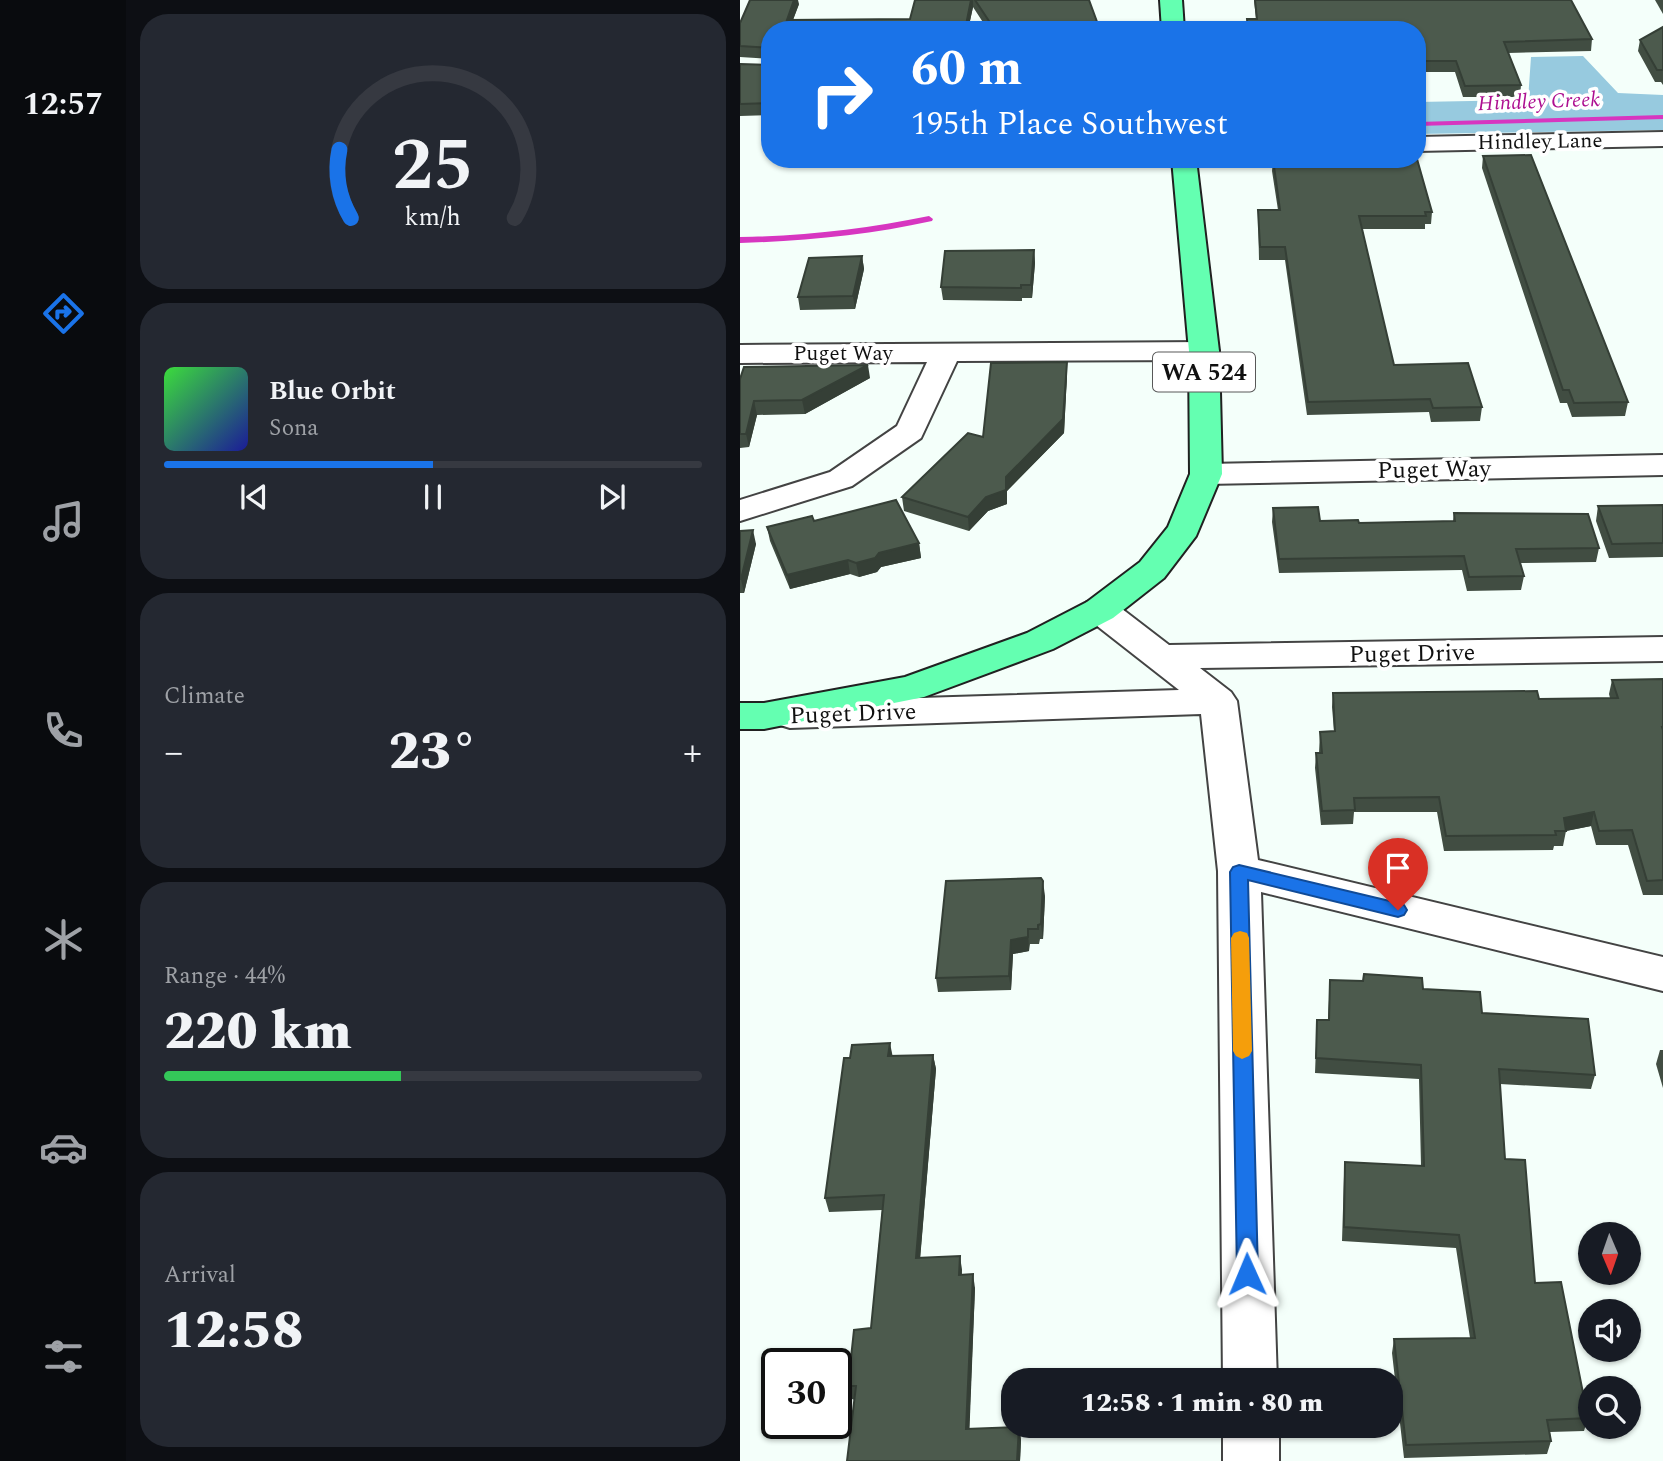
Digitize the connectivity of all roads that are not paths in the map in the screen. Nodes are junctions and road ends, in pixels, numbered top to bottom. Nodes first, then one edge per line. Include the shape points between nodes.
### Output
1 (1171, 0) edge
2 (1172, 21) edge
3 (1663, 139) edge
4 (1426, 144) edge
5 (1185, 168) edge
6 (1204, 351) junction
7 (946, 352) junction
8 (740, 354) edge
9 (1663, 466) edge
10 (1206, 474) junction
11 (740, 511) edge
12 (1100, 610) junction
13 (1663, 649) edge
14 (1161, 657) junction
15 (1218, 701) junction
16 (752, 716) edge
17 (1239, 872) junction
18 (1663, 974) edge
19 (1250, 1368) edge
20 (1251, 1438) edge
21 (1251, 1461) edge

1 - 2 main road
3 - 4 street, Hindley Lane
5 - 6 main road, WA 524
6 - 7 street, Puget Way
6 - 10 main road, WA 524
7 - 8 street, Puget Way
7 - 11 street via 910,431 841,479
9 - 10 street, Puget Way
10 - 12 main road, WA 524 via 1184,529 1158,563
12 - 14 street
12 - 16 main road, WA 524 via 1040,641 911,688
13 - 14 street, Puget Drive
14 - 15 street
15 - 16 street, Puget Drive
15 - 17 street
17 - 18 street
17 - 19 street
20 - 21 street

